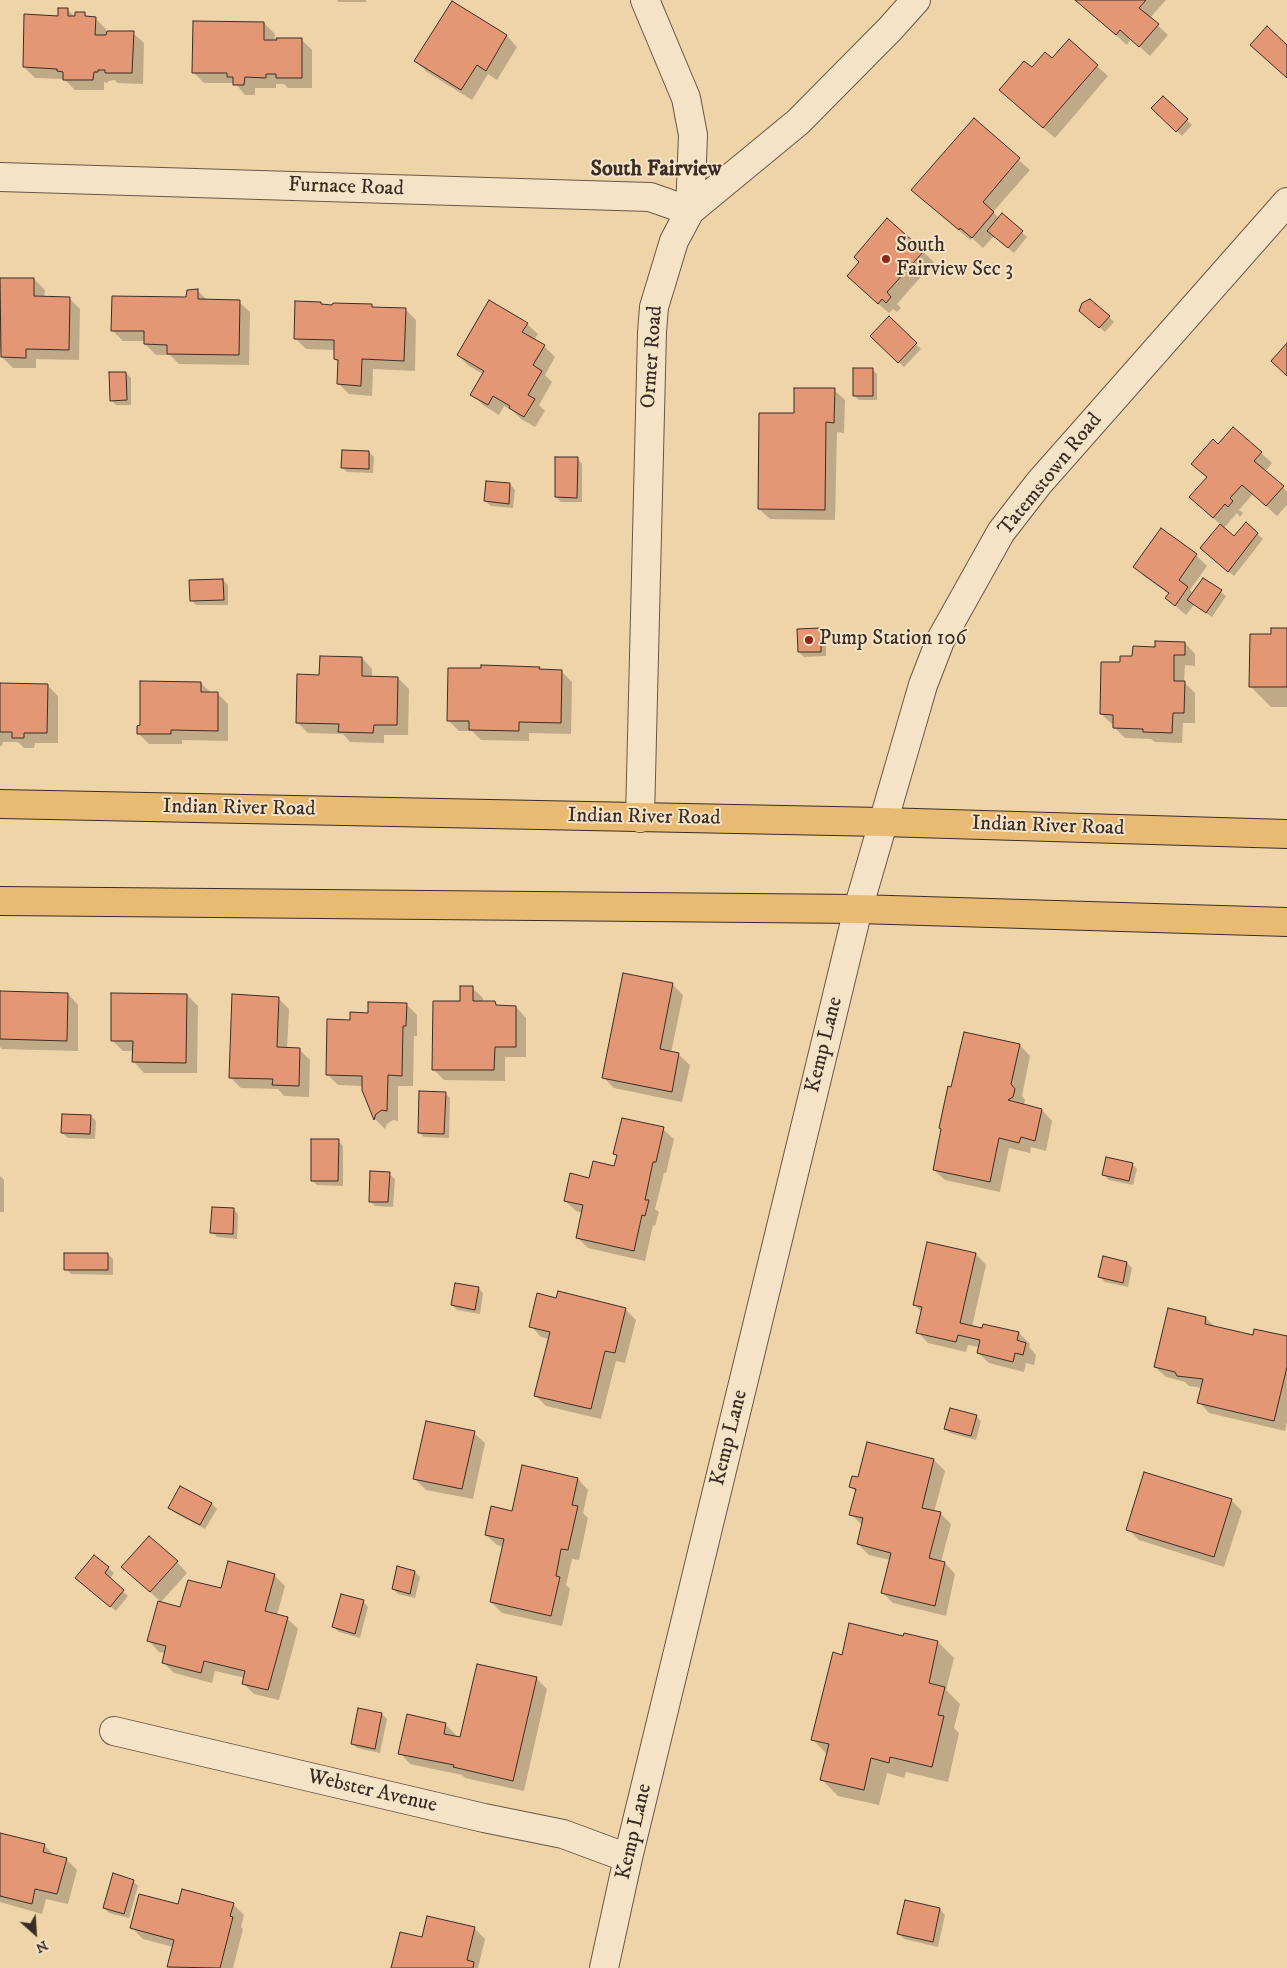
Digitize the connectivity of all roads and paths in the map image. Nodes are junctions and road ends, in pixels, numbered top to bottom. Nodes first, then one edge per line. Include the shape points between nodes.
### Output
1 (645, 0) edge
2 (916, 0) edge
3 (0, 177) edge
4 (1287, 202) edge
5 (690, 211) junction
6 (0, 804) edge
7 (640, 818) junction
8 (882, 822) junction
9 (1287, 834) edge
10 (0, 901) edge
11 (858, 909) junction
12 (1287, 922) edge
13 (114, 1731) dead end
14 (628, 1858) junction
15 (604, 1968) edge

1 - 5 street via 686,98 693,135
2 - 5 street, Ormer Road via 798,122
3 - 5 street, Furnace Road via 650,197
4 - 8 street, Tatemstown Road via 1038,484 1001,532 940,642 923,685
5 - 7 street, Ormer Road via 674,241 652,324
6 - 7 main road, Indian River Road
7 - 8 main road, Indian River Road
8 - 9 main road, Indian River Road
8 - 11 street, Tatemstown Road
10 - 11 main road
11 - 12 main road
11 - 14 street, Kemp Lane
13 - 14 street, Webster Avenue via 562,1834
14 - 15 street, Kemp Lane

